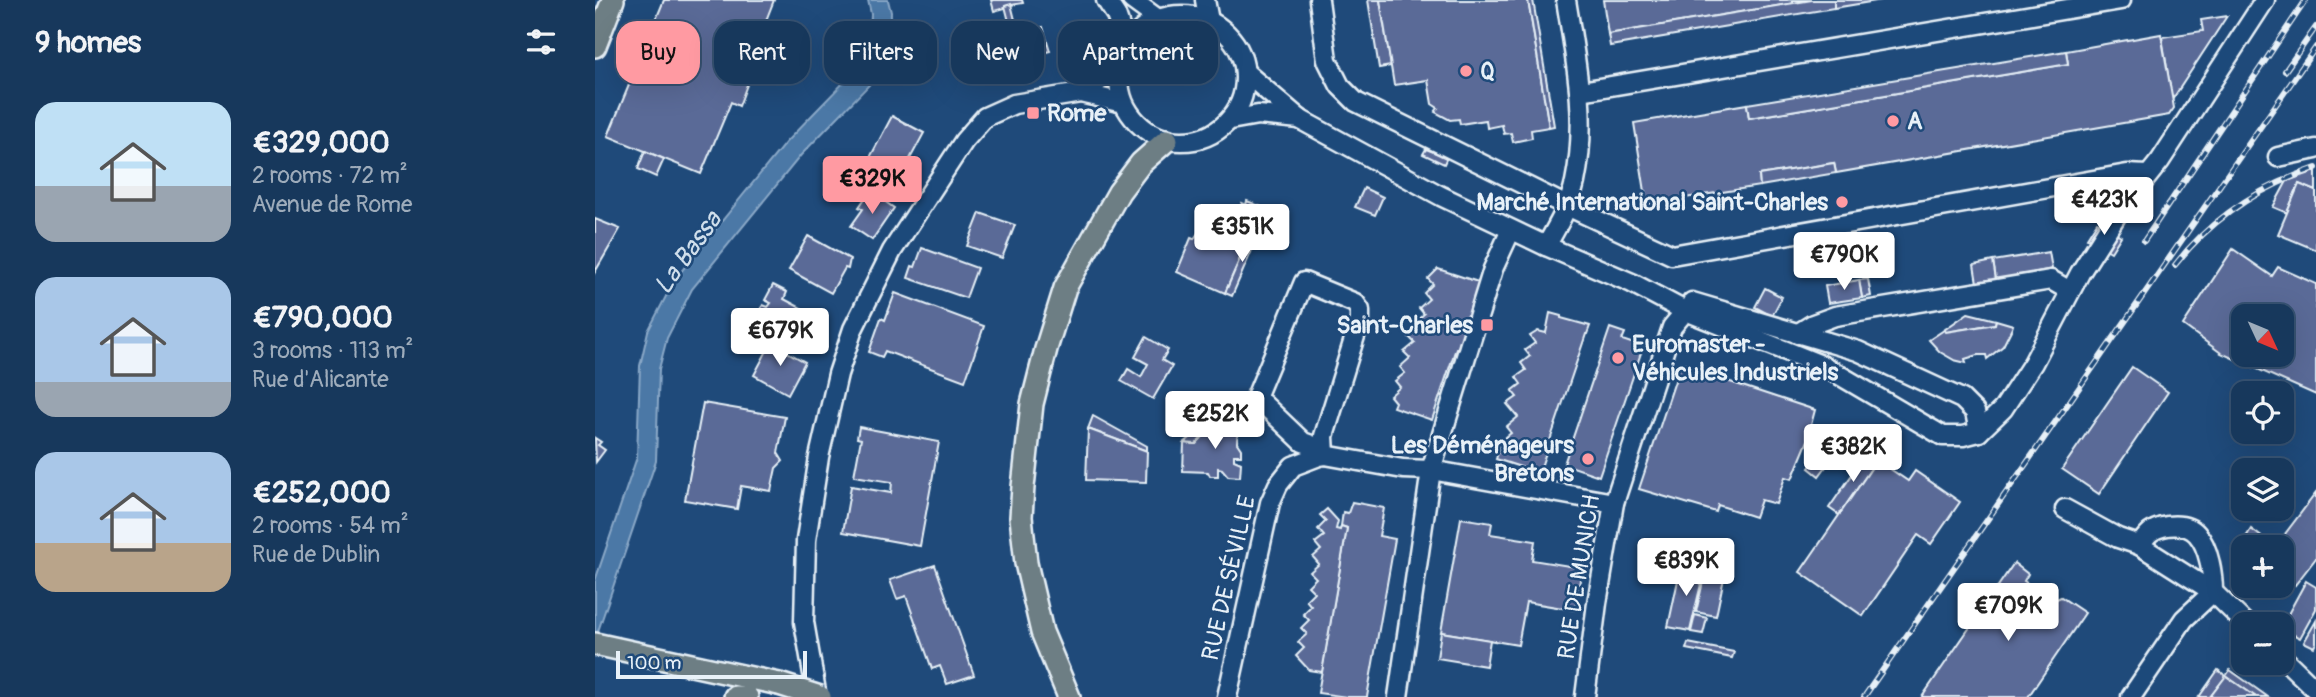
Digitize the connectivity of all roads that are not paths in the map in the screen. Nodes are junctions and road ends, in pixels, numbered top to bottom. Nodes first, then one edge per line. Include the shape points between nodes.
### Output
1 (613, 0) edge
2 (1107, 0) edge
3 (1132, 0) edge
4 (1175, 0) edge
5 (1205, 0) edge
6 (1319, 0) edge
7 (1566, 0) edge
8 (2121, 0) edge
9 (2258, 0) edge
10 (2265, 0) edge
11 (1160, 19) junction
12 (1117, 21) edge
13 (1157, 21) edge
14 (1209, 21) joint
15 (1218, 26) edge
16 (595, 46) edge
17 (1245, 72) junction
18 (1095, 84) edge
19 (1119, 84) edge
20 (1581, 91) junction
21 (1081, 93) junction
22 (1123, 103) junction
23 (1230, 120) junction
24 (1301, 120) junction
25 (1167, 140) junction
26 (2316, 149) edge
27 (2279, 157) dead end
28 (2160, 161) junction
29 (2127, 174) junction
30 (2147, 175) junction
31 (1567, 206) junction
32 (1511, 230) junction
33 (1546, 246) junction
34 (1632, 283) junction
35 (2063, 287) junction
36 (1683, 310) junction
37 (1797, 334) junction
38 (1979, 432) junction
39 (1325, 452) junction
40 (1431, 470) junction
41 (1614, 503) junction
42 (2065, 509) dead end
43 (2139, 544) junction
44 (1026, 563) junction
45 (2213, 592) junction
46 (2234, 612) edge
47 (595, 644) edge
48 (2294, 669) edge
49 (2316, 690) edge
50 (779, 692) edge
51 (735, 697) edge
52 (747, 697) edge
53 (819, 697) edge
54 (1069, 697) edge
55 (1081, 697) edge
56 (1227, 697) edge
57 (1398, 697) edge
58 (1585, 697) edge
59 (2131, 697) edge

1 - 16 main road
2 - 12 street
3 - 11 street
4 - 11 street
5 - 14 street
6 - 31 street via 1327,60 1340,86 1356,102
7 - 20 street
8 - 20 street
9 - 29 street via 2151,154
10 - 28 street
11 - 13 street
11 - 14 street via 1186,15
15 - 17 street via 1234,41
17 - 23 street via 1245,89
17 - 24 street
18 - 21 street
19 - 22 street
20 - 31 street via 1580,143
21 - 22 street
21 - 53 street via 1014,104 985,117 964,141 892,251 853,329 822,445 806,540 804,622
22 - 25 street via 1134,120
23 - 24 street via 1265,115
23 - 25 street via 1201,139
24 - 32 street
25 - 44 main road via 1141,163 1119,192 1061,300 1032,404 1021,517
26 - 27 street
28 - 30 street
28 - 38 street via 2023,396 2004,419
29 - 30 street
29 - 31 street via 1672,255
30 - 35 street via 2129,185 2107,211
30 - 38 street via 2080,273 2003,410
31 - 33 street
32 - 33 street
32 - 40 street via 1493,269
33 - 34 street
34 - 36 street
34 - 37 street
35 - 37 street via 2050,280 1849,314 1813,324
35 - 38 street
36 - 38 street via 1824,366 1943,436
36 - 41 street, RUE DE MUNICH via 1672,327
37 - 38 street via 1858,351 1962,399 1975,412
39 - 39 street via 1303,442 1256,397 1304,282 1355,303 1360,310 1325,436
39 - 40 street via 1403,469
39 - 56 street, RUE DE SÉVILLE via 1293,466 1270,503
40 - 41 street
40 - 57 street
41 - 58 street, RUE DE MUNICH
42 - 43 street via 2117,538
43 - 45 street
43 - 45 street via 2165,527 2182,525 2197,533 2213,571
44 - 54 main road via 1042,632
44 - 55 street via 1051,636
45 - 46 street
45 - 59 street via 2184,619
47 - 50 main road
48 - 49 street
50 - 53 main road, bridge
51 - 52 main road

